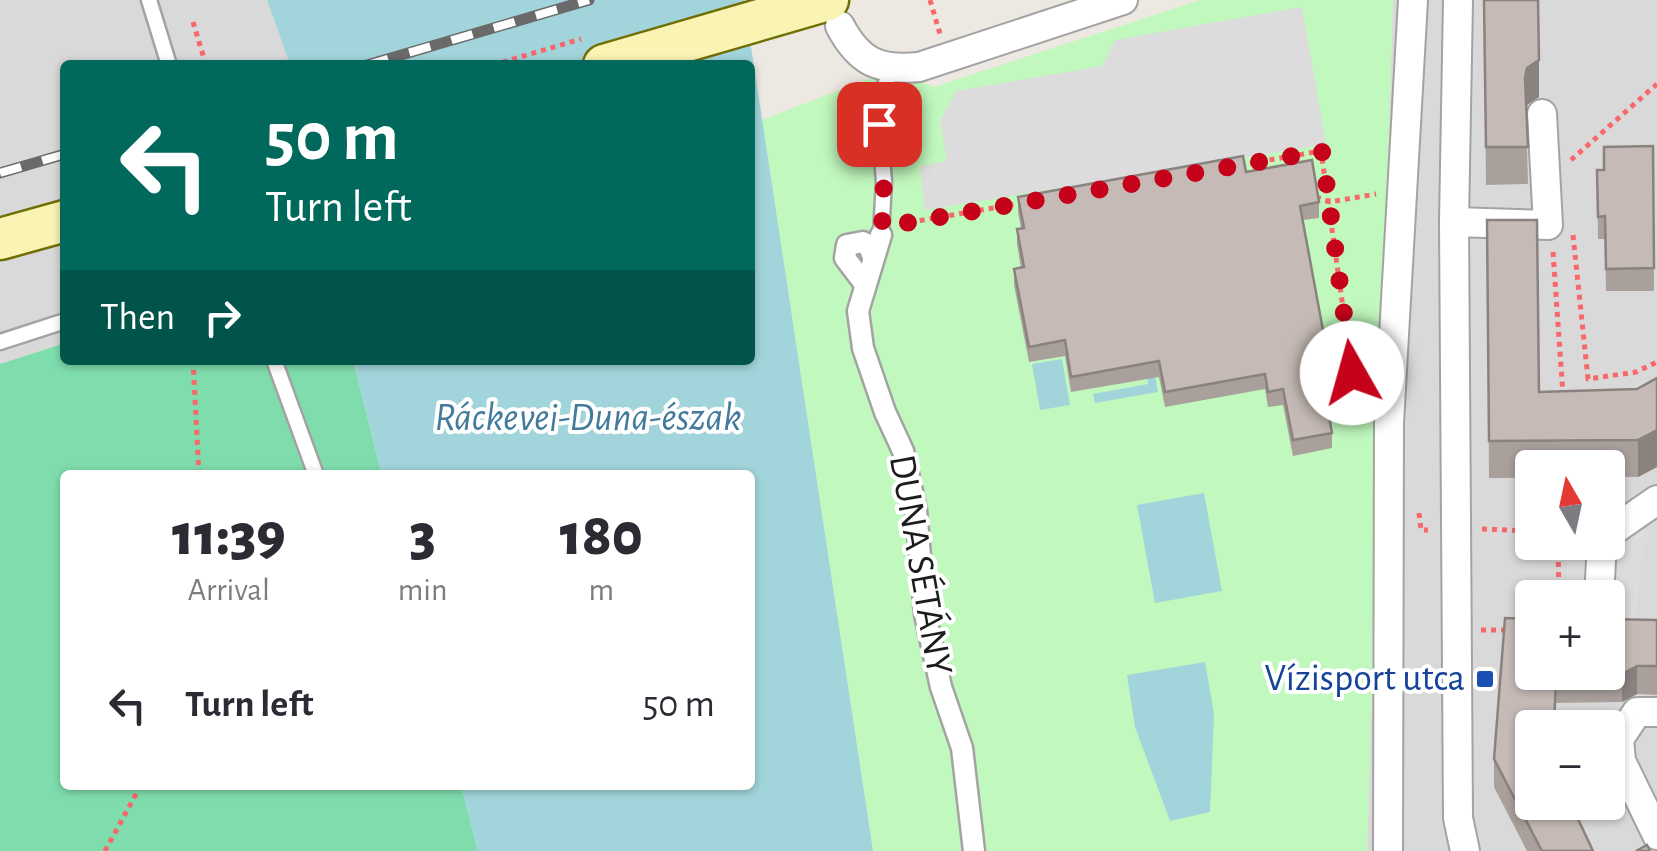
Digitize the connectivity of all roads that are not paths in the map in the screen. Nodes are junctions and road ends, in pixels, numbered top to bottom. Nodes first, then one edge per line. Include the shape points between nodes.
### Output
1 (149, 0) edge
2 (1124, 0) edge
3 (1413, 0) edge
4 (1458, 0) edge
5 (834, 13) edge
6 (167, 60) edge
7 (626, 60) edge
8 (892, 70) junction
9 (1542, 114) dead end
10 (60, 222) edge
11 (1454, 222) junction
12 (882, 231) joint
13 (0, 240) edge
14 (873, 257) junction
15 (864, 283) junction
16 (60, 323) edge
17 (0, 342) edge
18 (276, 365) edge
19 (315, 470) edge
20 (1657, 500) edge
21 (1625, 522) edge
22 (1657, 712) edge
23 (1657, 835) edge
24 (974, 851) edge
25 (1388, 851) edge
26 (1465, 851) edge

1 - 6 lane
2 - 8 street
3 - 25 street via 1388,423
4 - 11 street
5 - 7 main road
5 - 8 street via 851,47
8 - 12 lane via 877,102
9 - 11 street via 1548,225
10 - 13 main road
11 - 26 street via 1458,818
12 - 14 street
14 - 15 street
14 - 15 street via 863,242 847,245 844,258
15 - 24 street, DUNA SÉTÁNY via 858,311 863,348 903,451 925,614 962,748
16 - 17 lane
18 - 19 lane
20 - 21 street
22 - 23 street via 1637,712 1619,739 1621,761

